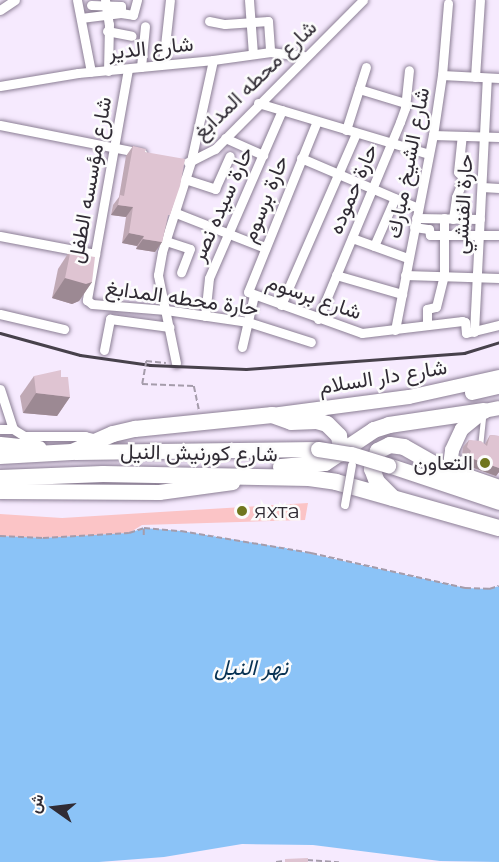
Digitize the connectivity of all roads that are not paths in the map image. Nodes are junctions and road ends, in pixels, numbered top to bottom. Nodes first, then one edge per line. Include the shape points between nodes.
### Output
1 (77, 0) edge
2 (136, 0) edge
3 (170, 0) edge
4 (249, 0) edge
5 (363, 0) edge
6 (480, 0) edge
7 (105, 2) edge
8 (448, 3) dead end
9 (91, 5) dead end
10 (121, 13) junction
11 (107, 15) junction
12 (81, 18) junction
13 (209, 21) dead end
14 (252, 22) junction
15 (145, 26) dead end
16 (107, 31) junction
17 (132, 36) dead end
18 (270, 52) junction
19 (253, 54) junction
20 (305, 56) junction
21 (213, 60) junction
22 (162, 64) junction
23 (141, 67) junction
24 (366, 67) dead end
25 (128, 69) junction
26 (409, 70) dead end
27 (108, 71) junction
28 (91, 72) junction
29 (442, 75) junction
30 (475, 77) junction
31 (487, 78) junction
32 (499, 78) edge
33 (0, 86) edge
34 (359, 88) junction
35 (258, 103) junction
36 (405, 104) junction
37 (282, 110) junction
38 (317, 121) junction
39 (0, 125) edge
40 (346, 130) junction
41 (356, 133) junction
42 (433, 135) junction
43 (462, 136) junction
44 (484, 136) junction
45 (499, 137) edge
46 (225, 138) junction
47 (392, 143) junction
48 (115, 146) junction
49 (429, 154) junction
50 (263, 155) junction
51 (154, 156) edge
52 (230, 156) dead end
53 (301, 158) junction
54 (173, 160) edge
55 (191, 162) junction
56 (338, 174) junction
57 (185, 179) junction
58 (482, 187) junction
59 (499, 188) edge
60 (373, 189) junction
61 (394, 198) junction
62 (176, 213) junction
63 (416, 218) junction
64 (449, 218) junction
65 (480, 219) junction
66 (229, 234) junction
67 (445, 235) junction
68 (479, 235) junction
69 (499, 235) edge
70 (0, 237) edge
71 (352, 238) junction
72 (166, 241) junction
73 (374, 246) junction
74 (265, 248) junction
75 (95, 254) junction
76 (408, 258) junction
77 (181, 272) dead end
78 (405, 274) junction
79 (336, 275) junction
80 (444, 275) junction
81 (477, 277) junction
82 (499, 278) edge
83 (251, 294) junction
84 (402, 294) junction
85 (87, 297) joint
86 (281, 305) junction
87 (166, 310) junction
88 (0, 314) edge
89 (205, 316) junction
90 (318, 319) junction
91 (248, 322) junction
92 (427, 325) junction
93 (499, 326) edge
94 (169, 327) junction
95 (64, 328) dead end
96 (395, 330) junction
97 (470, 332) junction
98 (311, 342) dead end
99 (242, 347) dead end
100 (104, 350) dead end
101 (172, 363) road end
102 (499, 377) edge
103 (499, 387) edge
104 (0, 389) edge
105 (409, 397) junction
106 (499, 402) edge
107 (491, 410) edge
108 (272, 414) junction
109 (0, 429) edge
110 (13, 429) junction
111 (99, 440) junction
112 (0, 444) edge
113 (480, 449) edge
114 (72, 452) junction
115 (0, 456) edge
116 (347, 460) junction
117 (454, 468) junction
118 (219, 476) junction
119 (265, 477) junction
120 (0, 478) edge
121 (499, 488) edge
122 (0, 491) edge
123 (395, 499) junction
124 (499, 502) edge
125 (345, 505) dead end
126 (499, 528) edge

1 - 12 street
2 - 10 street via 133,15
3 - 22 street
4 - 14 street
5 - 20 street, شارع محطه المدابغ
6 - 30 street
7 - 9 street
7 - 10 street via 121,6
7 - 11 street
8 - 29 street, شارع الشيخ مبارك
10 - 11 street
11 - 12 street
11 - 16 street
12 - 28 street
13 - 14 street
14 - 18 street via 268,22
14 - 19 street
15 - 23 street
16 - 17 street
16 - 27 street
18 - 19 street, شارع الدير
18 - 20 street, شارع الدير
19 - 21 street, شارع الدير
20 - 35 street, شارع محطه المدابغ
21 - 22 street, شارع الدير
21 - 55 street
22 - 23 street, شارع الدير
23 - 25 street, شارع الدير
24 - 34 street
25 - 27 street, شارع الدير
25 - 48 street, شارع مؤسسه الطفل
26 - 36 street, حارة حموده
27 - 28 street, شارع الدير
28 - 33 street, شارع الدير
29 - 30 street
29 - 42 street, شارع الشيخ مبارك
30 - 31 street
31 - 32 street
31 - 44 street, حارة الفنشي
34 - 36 street
34 - 40 street
35 - 37 street
35 - 46 street, شارع محطه المدابغ
36 - 47 street, حارة حموده
37 - 38 street
37 - 50 street, حارة سيده نصر
38 - 40 street
38 - 53 street, حارة برسوم
39 - 48 street
40 - 41 street
41 - 47 street
41 - 56 street
42 - 43 street
42 - 49 street, شارع الشيخ مبارك
43 - 44 street
43 - 64 street via 458,172 464,178
44 - 45 street
44 - 58 street, حارة الفنشي
46 - 50 street
46 - 55 street, شارع محطه المدابغ via 215,149
47 - 49 street
47 - 60 street, حارة حموده
48 - 51 street
48 - 75 street, شارع مؤسسه الطفل
49 - 63 street, شارع الشيخ مبارك
50 - 66 street, حارة سيده نصر
52 - 57 street via 215,189
53 - 56 street
53 - 74 street, حارة برسوم
54 - 55 street
55 - 57 street, شارع محطه المدابغ
56 - 60 street
56 - 86 street
57 - 62 street, شارع محطه المدابغ
58 - 59 street
58 - 65 street, حارة الفنشي
60 - 61 street
60 - 71 street, حارة حموده
61 - 63 street
61 - 73 street
62 - 66 street
62 - 72 street, شارع محطه المدابغ
63 - 64 street
63 - 67 street via 429,229 430,235
63 - 76 street, شارع الشيخ مبارك
64 - 65 street
64 - 67 street
65 - 68 street, حارة الفنشي
66 - 74 street
66 - 89 street, حارة سيده نصر via 208,281
67 - 68 street
67 - 80 street
68 - 69 street
68 - 81 street, حارة الفنشي
70 - 75 street
71 - 73 street
71 - 79 street, حارة حموده
72 - 77 street via 190,249
72 - 87 street, شارع محطه المدابغ via 158,276
73 - 76 street
74 - 83 street, حارة برسوم
75 - 85 street, شارع مؤسسه الطفل
76 - 78 street, شارع الشيخ مبارك
78 - 80 street
78 - 84 street, شارع الشيخ مبارك
79 - 84 street
79 - 90 street, حارة حموده
80 - 81 street
80 - 92 street via 436,307 427,309
81 - 82 street
81 - 97 street, حارة الفنشي
83 - 86 street, شارع برسوم
83 - 91 street, حارة برسوم
84 - 96 street, شارع الشيخ مبارك
85 - 87 street, حارة محطه المدابغ via 92,304
86 - 90 street, شارع برسوم
87 - 89 street, حارة محطه المدابغ
87 - 94 street, شارع محطه المدابغ
88 - 95 street
89 - 91 street, حارة محطه المدابغ
90 - 96 street, شارع برسوم via 362,333
91 - 98 street, حارة محطه المدابغ
91 - 99 street, حارة برسوم
92 - 96 street, شارع برسوم
92 - 97 street, شارع برسوم via 464,321
93 - 97 street
94 - 100 street via 110,319
94 - 101 street, شارع محطه المدابغ
102 - 105 main road, شارع دار السلام
103 - 105 main road via 438,398
104 - 110 street
105 - 108 main road, شارع دار السلام
106 - 107 main road
107 - 113 lane
107 - 116 highway via 374,430
107 - 117 main road via 468,423 458,436 452,450
108 - 111 highway, شارع كورنيش النيل via 135,429
108 - 116 highway via 291,422 327,424 339,436
109 - 110 street
110 - 111 street via 24,436 85,436
111 - 114 highway, شارع كورنيش النيل
112 - 114 main road
114 - 115 highway, شارع كورنيش النيل
114 - 124 main road, bridge via 285,448 335,451
116 - 118 highway via 319,465 246,467
116 - 125 street, bridge
117 - 121 highway
117 - 123 highway via 404,447 386,446 375,455 372,469 377,482
118 - 119 highway, شارع كورنيش النيل
118 - 120 highway, شارع كورنيش النيل via 103,474
119 - 122 main road via 159,492
119 - 123 highway, شارع كورنيش النيل via 322,480
123 - 126 highway, شارع كورنيش النيل

